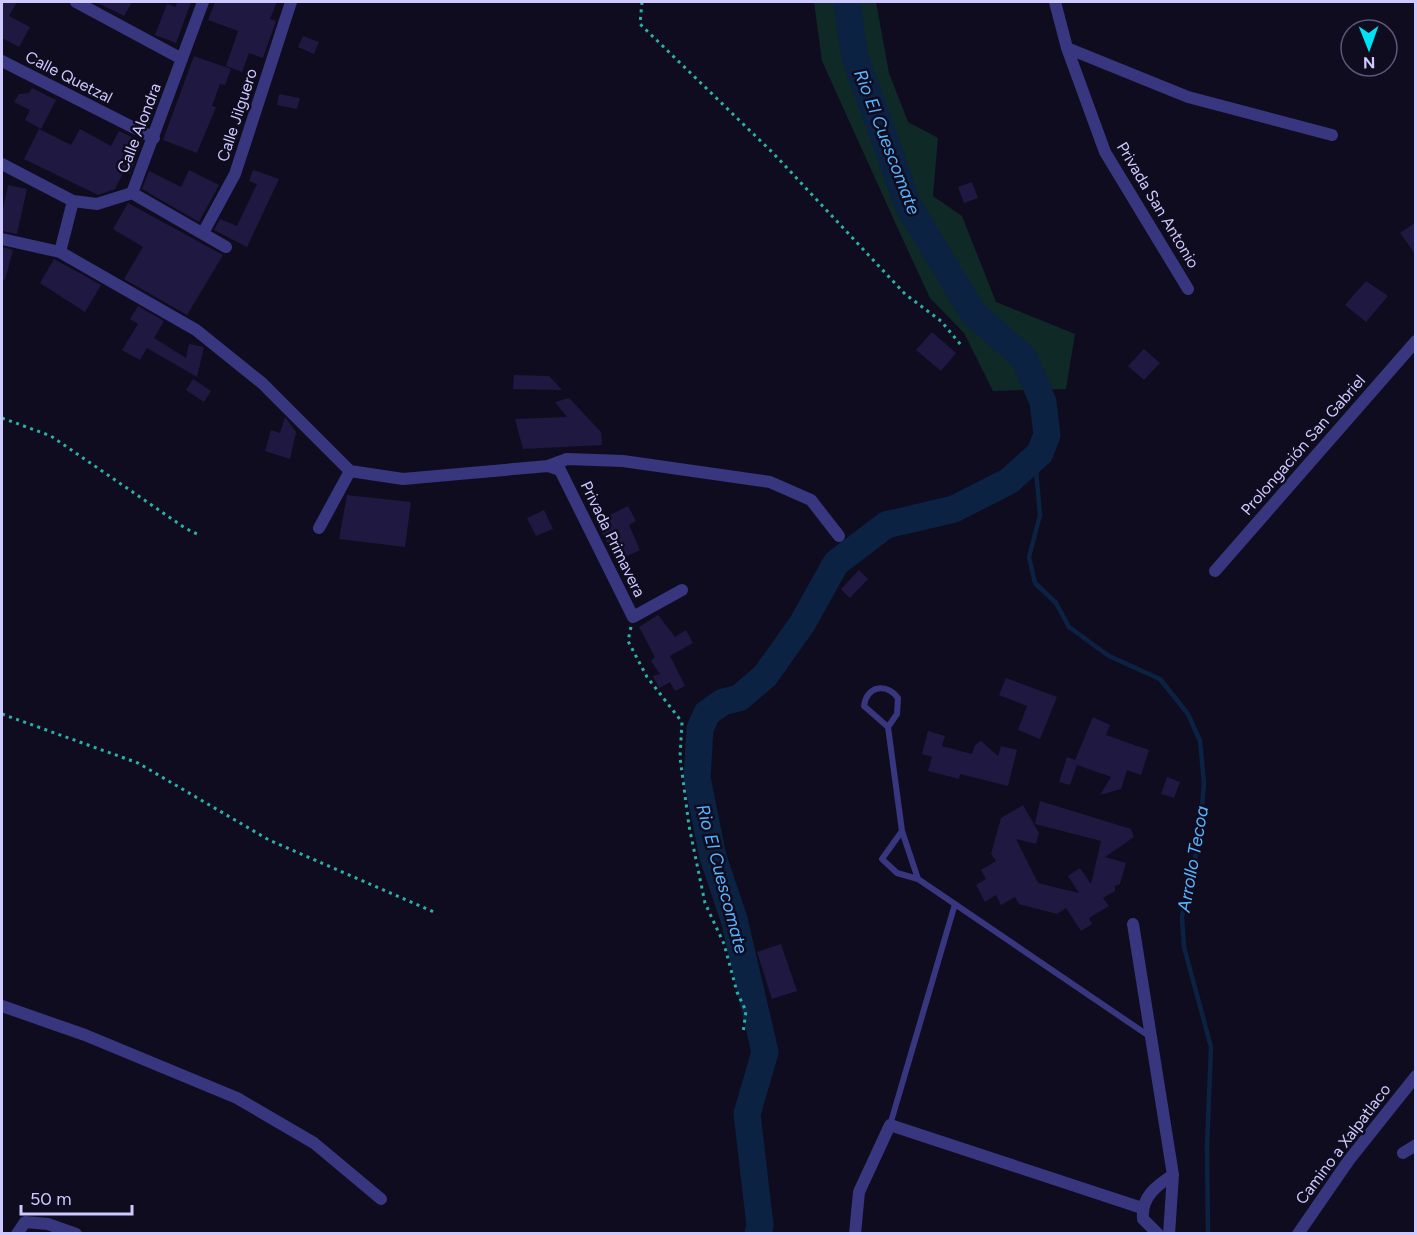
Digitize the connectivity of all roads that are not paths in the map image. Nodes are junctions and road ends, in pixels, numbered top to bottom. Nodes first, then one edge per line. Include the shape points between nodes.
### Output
1 (76, 2) edge
2 (203, 2) edge
3 (291, 2) edge
4 (1055, 2) edge
5 (1067, 48) junction
6 (182, 59) junction
7 (2, 61) edge
8 (1332, 135) dead end
9 (154, 138) junction
10 (2, 164) edge
11 (132, 193) junction
12 (73, 201) junction
13 (203, 233) junction
14 (2, 239) edge
15 (226, 247) dead end
16 (60, 252) junction
17 (1188, 289) dead end
18 (1416, 341) edge
19 (548, 466) junction
20 (350, 471) junction
21 (319, 528) dead end
22 (839, 536) dead end
23 (1215, 571) dead end
24 (682, 590) dead end
25 (888, 727) junction
26 (902, 831) junction
27 (918, 879) junction
28 (955, 904) junction
29 (1133, 924) dead end
30 (2, 1006) edge
31 (1150, 1036) junction
32 (1416, 1076) edge
33 (890, 1125) junction
34 (1416, 1145) edge
35 (1403, 1153) dead end
36 (1173, 1175) junction
37 (381, 1199) dead end
38 (1142, 1208) junction
39 (17, 1233) edge
40 (76, 1233) edge
41 (855, 1233) edge
42 (1158, 1233) edge
43 (1169, 1233) edge
44 (1298, 1233) edge

1 - 6 street
2 - 6 street, Calle Alondra
3 - 13 street, Calle Jilguero via 235,174
4 - 5 street, Privada San Antonio
5 - 8 street via 1188,97
5 - 17 street, Privada San Antonio via 1106,152
6 - 9 street, Calle Alondra
7 - 9 street, Calle Quetzal
9 - 11 street, Calle Alondra
10 - 12 street
11 - 12 street, Calle Alondra via 96,204
11 - 13 street
12 - 16 street
13 - 15 street
14 - 16 street
16 - 20 street via 196,330 262,383
18 - 23 street, Prolongación San Gabriel
19 - 20 street via 403,479
19 - 22 street via 567,459 624,461 770,482 811,500
19 - 24 street, Privada Primavera via 560,470 633,617
20 - 21 street
25 - 25 lane via 897,714 898,698 892,690 882,687 865,697 864,706
25 - 26 lane
26 - 27 lane
26 - 27 lane via 882,860 897,873
27 - 28 lane
28 - 31 lane
28 - 33 lane
29 - 31 street
30 - 37 street via 85,1035 237,1098 314,1143
31 - 36 street
32 - 44 street, Camino a Xalpatlaco via 1349,1160
33 - 38 street
33 - 41 street via 859,1192
34 - 35 street
36 - 38 street via 1151,1191
36 - 43 street
38 - 42 street via 1143,1219
39 - 40 street via 25,1222

